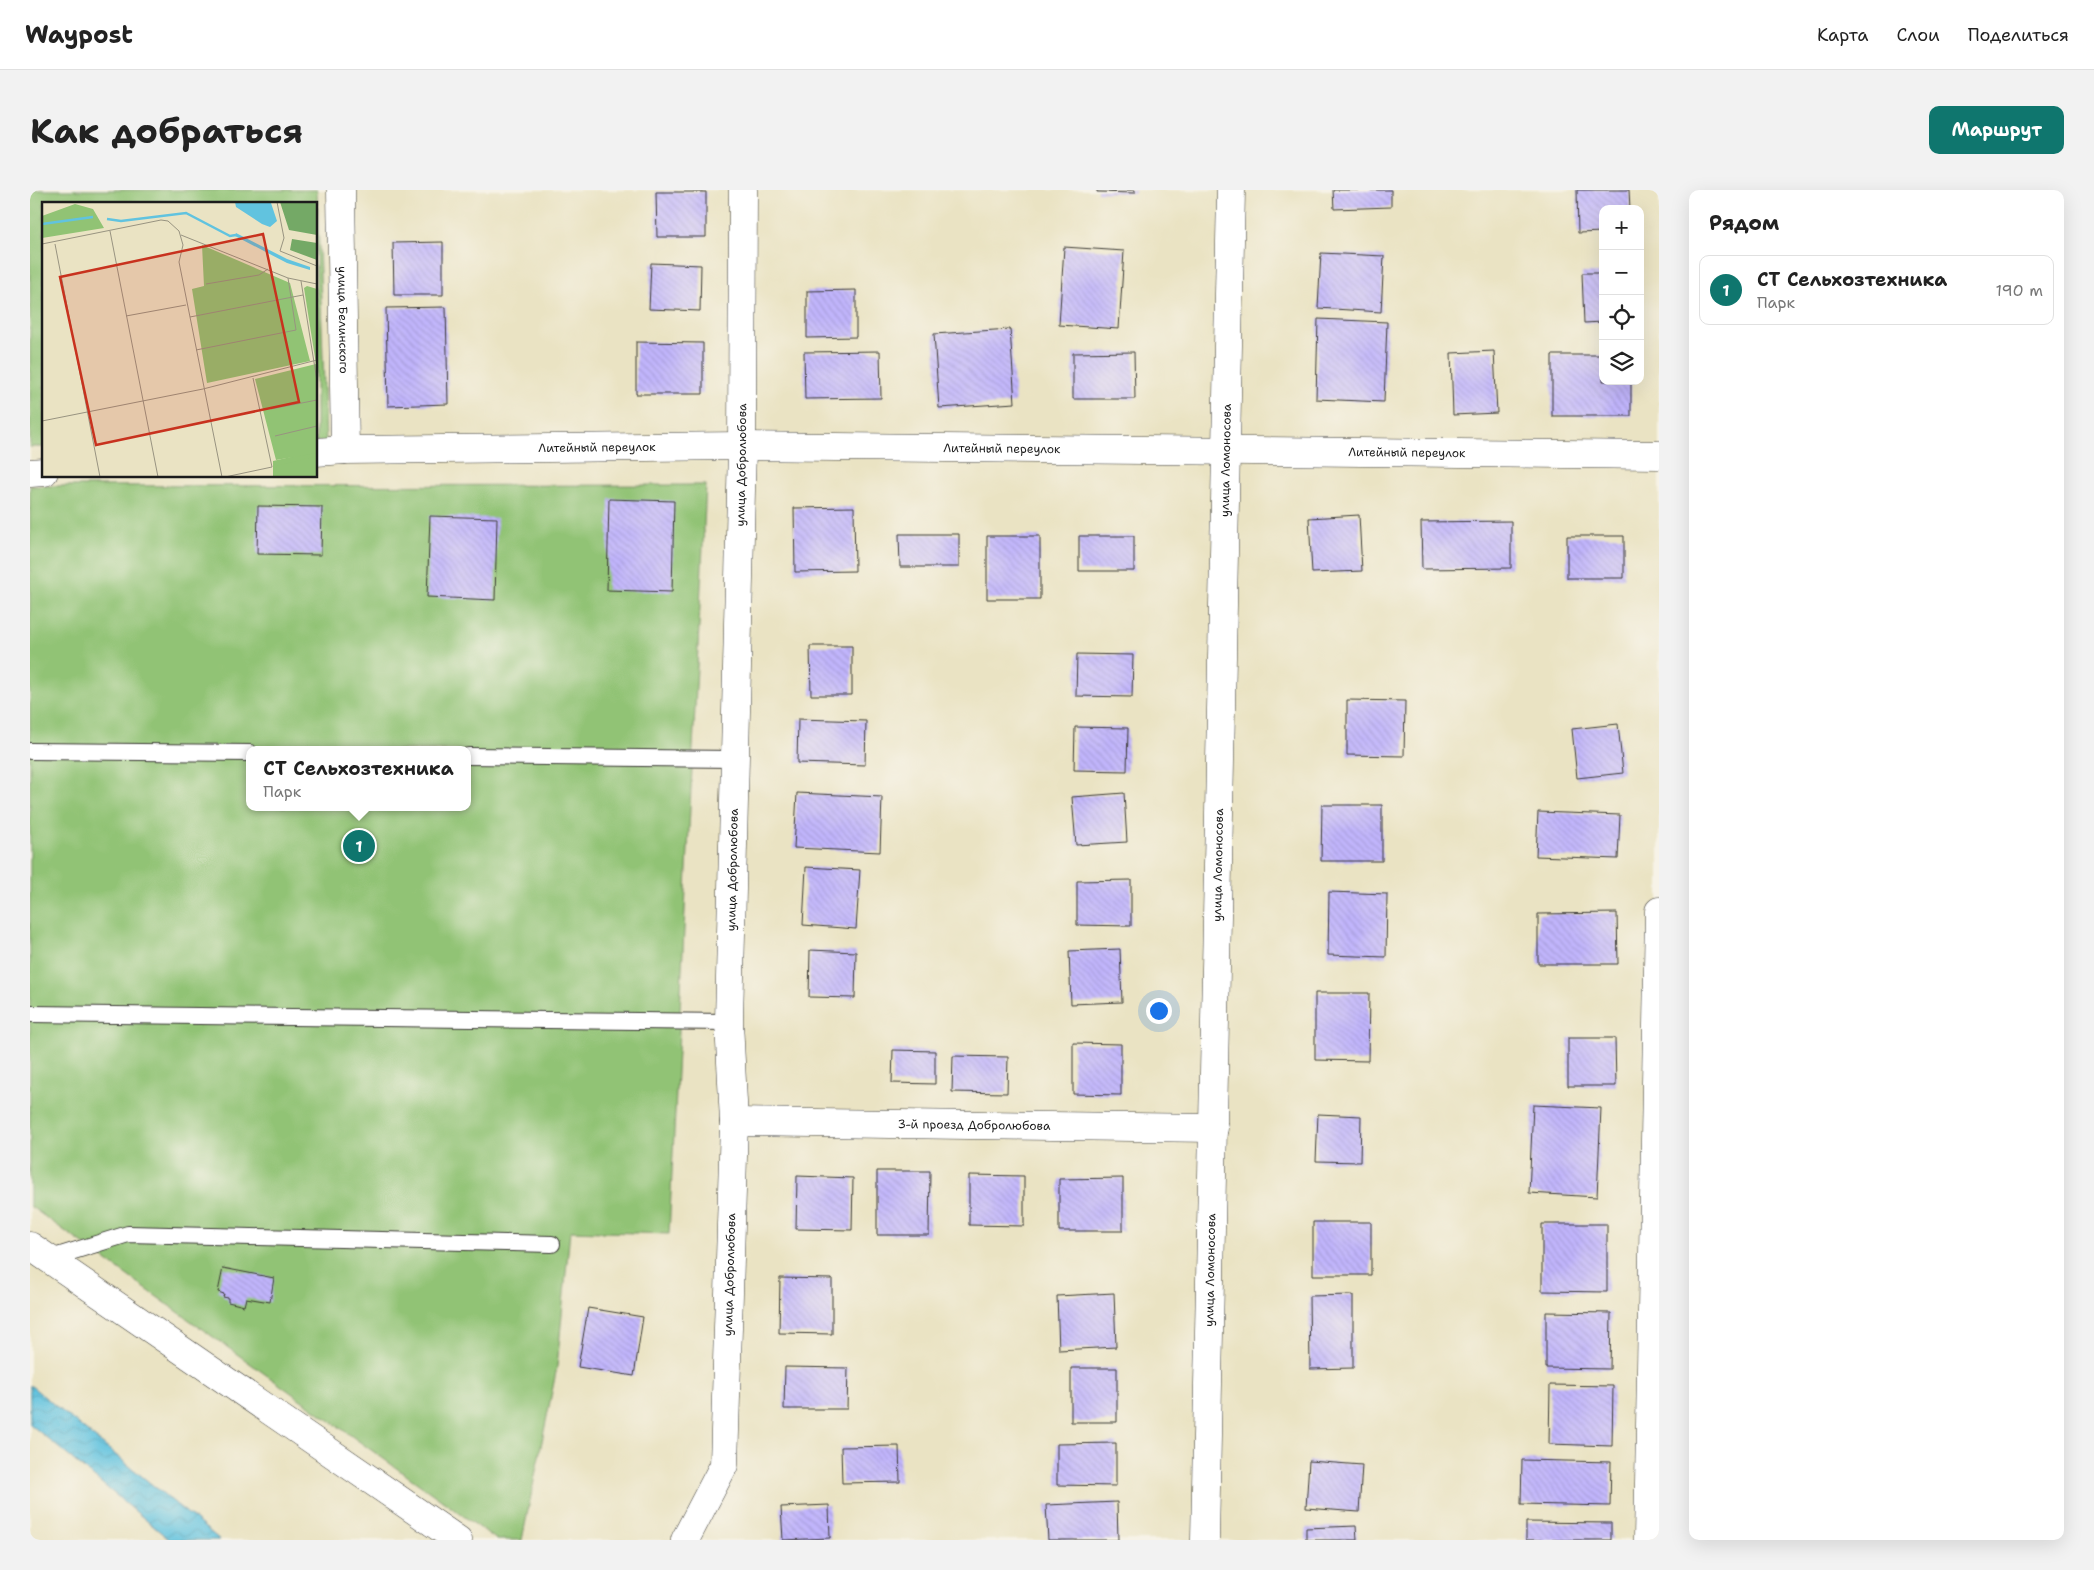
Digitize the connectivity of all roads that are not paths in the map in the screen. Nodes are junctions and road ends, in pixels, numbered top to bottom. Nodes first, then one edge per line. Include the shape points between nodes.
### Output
1 (341, 190) edge
2 (744, 190) edge
3 (1231, 190) edge
4 (742, 446) junction
5 (345, 450) junction
6 (1226, 450) junction
7 (318, 452) edge
8 (1659, 455) edge
9 (30, 750) edge
10 (246, 753) edge
11 (471, 756) edge
12 (735, 759) junction
13 (1659, 912) edge
14 (30, 1014) edge
15 (729, 1022) junction
16 (734, 1122) junction
17 (1214, 1128) junction
18 (552, 1244) dead end
19 (39, 1252) edge
20 (458, 1540) edge
21 (685, 1540) edge
22 (1205, 1540) edge
23 (1648, 1540) edge

1 - 5 street, улица Белинского
2 - 4 street, улица Добролюбова
3 - 6 street, улица Ломоносова
4 - 5 street, Литейный переулок
4 - 6 street, Литейный переулок
4 - 12 street, улица Добролюбова
5 - 7 street, Литейный переулок
6 - 8 street, Литейный переулок
6 - 17 street, улица Ломоносова
9 - 10 lane
11 - 12 lane
12 - 15 street, улица Добролюбова
13 - 23 street
14 - 15 lane
15 - 16 street, улица Добролюбова
16 - 17 street, 3-й проезд Добролюбова
16 - 21 street, улица Добролюбова via 724,1465
17 - 22 street, улица Ломоносова
18 - 19 lane via 128,1234
19 - 20 street

